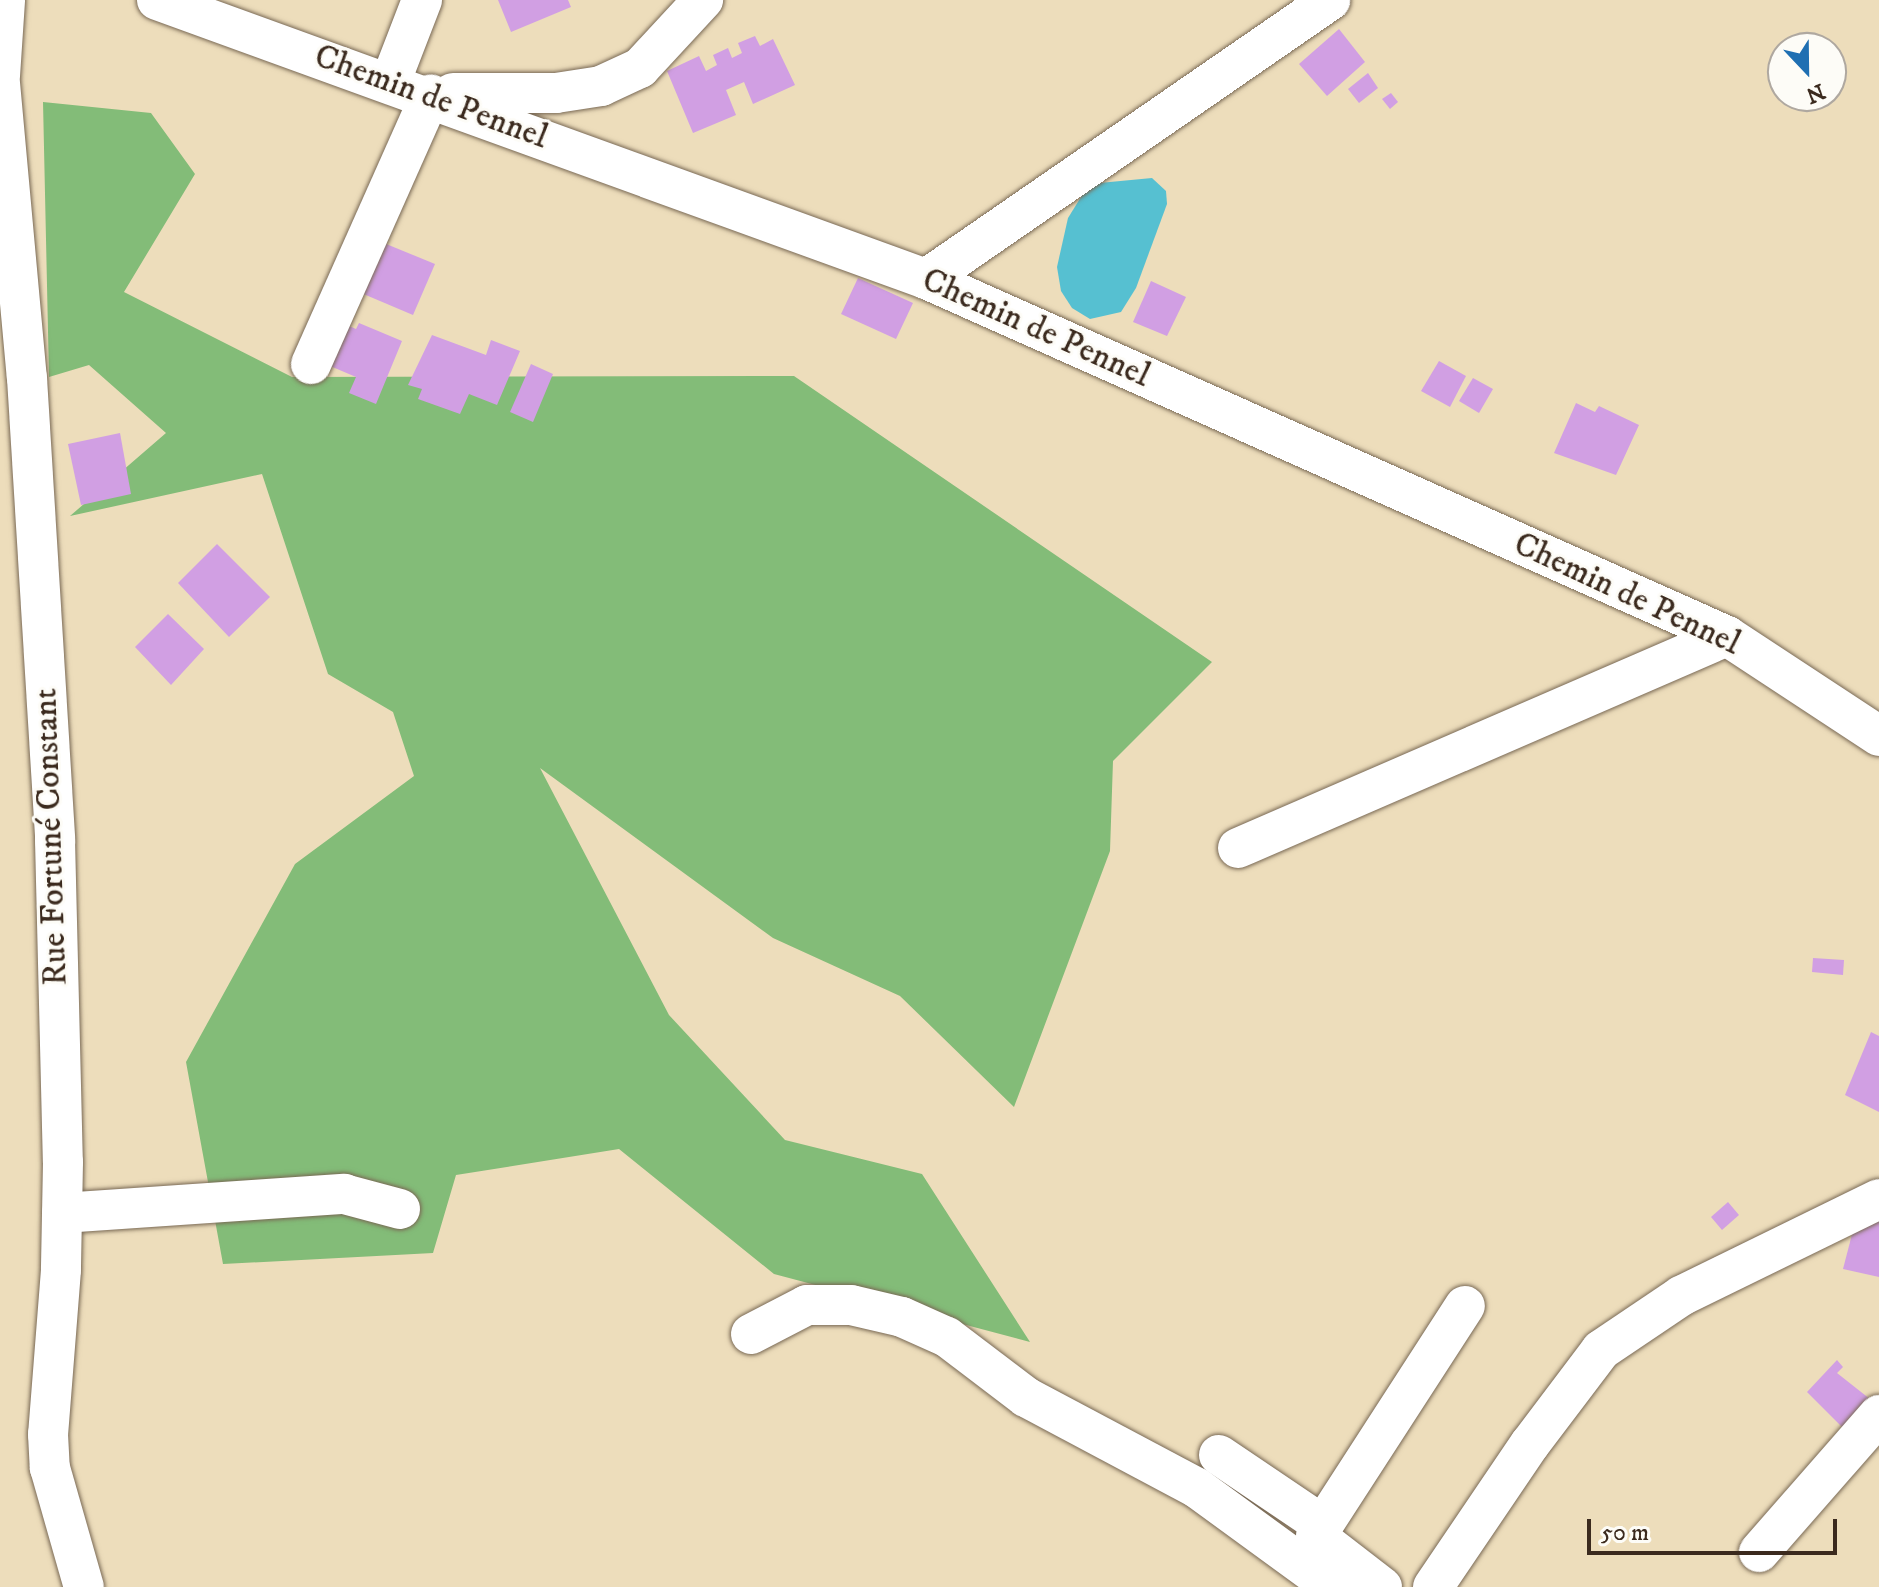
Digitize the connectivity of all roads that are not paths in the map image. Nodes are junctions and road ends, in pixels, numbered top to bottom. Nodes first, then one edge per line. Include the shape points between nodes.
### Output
1 (5, 0) edge
2 (157, 0) edge
3 (422, 0) edge
4 (703, 0) edge
5 (1330, 0) edge
6 (0, 76) edge
7 (0, 83) edge
8 (411, 90) junction
9 (926, 279) junction
10 (311, 364) dead end
11 (1727, 636) junction
12 (1879, 736) edge
13 (1238, 848) dead end
14 (1879, 1199) edge
15 (400, 1209) dead end
16 (62, 1213) junction
17 (1465, 1306) dead end
18 (751, 1334) dead end
19 (1879, 1415) edge
20 (1219, 1455) dead end
21 (1320, 1523) junction
22 (1759, 1552) dead end
23 (84, 1587) edge
24 (1333, 1587) edge
25 (1382, 1587) edge
26 (1433, 1587) edge

1 - 6 street
2 - 8 street, Chemin de Pennel
3 - 8 street
4 - 8 street via 640,68 601,86 527,94
5 - 9 street
7 - 16 street, Rue Fortuné Constant via 27,378 55,840
8 - 9 street, Chemin de Pennel
8 - 10 street
9 - 11 street, Chemin de Pennel
11 - 12 street, Chemin de Pennel
11 - 13 street
14 - 26 street via 1681,1296 1601,1350
15 - 16 street via 344,1194
16 - 23 street, Rue Fortuné Constant via 48,1434 58,1502
17 - 21 street
18 - 24 street via 807,1305 851,1305 902,1317 947,1337 1026,1397 1197,1488
19 - 22 street
20 - 21 street
21 - 25 street via 1318,1542

